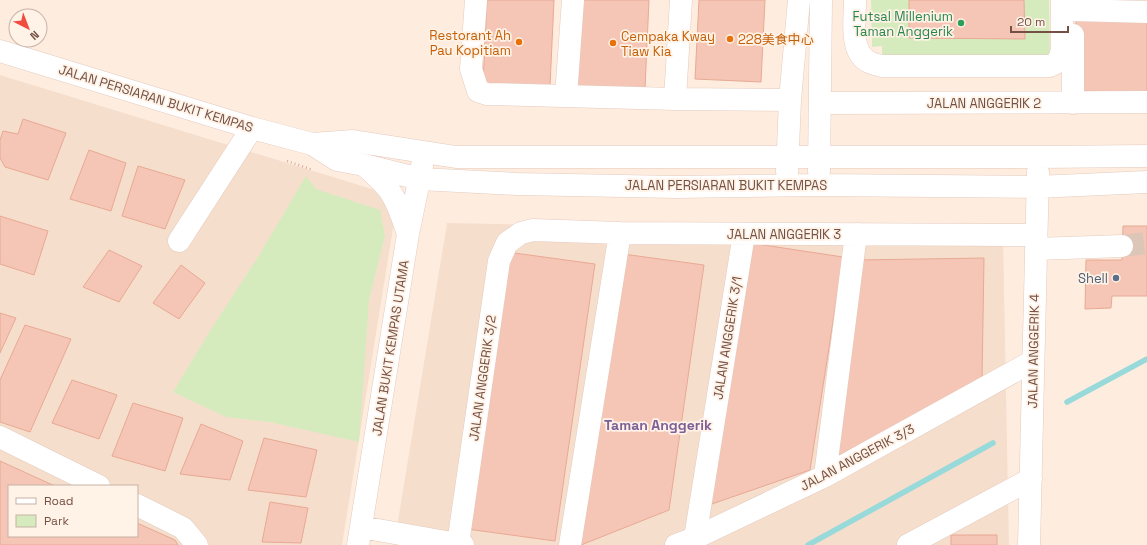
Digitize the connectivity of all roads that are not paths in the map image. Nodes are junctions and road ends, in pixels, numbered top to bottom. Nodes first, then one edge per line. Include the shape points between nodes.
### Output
1 (476, 0) edge
2 (573, 0) edge
3 (681, 0) edge
4 (799, 0) edge
5 (821, 0) edge
6 (855, 0) edge
7 (1069, 3) edge
8 (1147, 12) edge
9 (0, 51) edge
10 (566, 96) junction
11 (675, 99) junction
12 (790, 100) junction
13 (1147, 102) edge
14 (820, 103) junction
15 (1073, 103) junction
16 (252, 128) junction
17 (312, 144) junction
18 (425, 152) junction
19 (1147, 156) edge
20 (788, 157) junction
21 (819, 157) junction
22 (1038, 157) junction
23 (364, 165) junction
24 (420, 179) junction
25 (1147, 182) edge
26 (787, 185) junction
27 (818, 185) junction
28 (1037, 187) junction
29 (533, 230) joint
30 (620, 233) junction
31 (408, 234) junction
32 (744, 234) junction
33 (856, 234) junction
34 (179, 241) dead end
35 (1036, 242) junction
36 (1122, 246) tunnel mouth
37 (1033, 361) junction
38 (0, 437) edge
39 (825, 476) junction
40 (1030, 479) junction
41 (97, 485) edge
42 (138, 506) edge
43 (359, 536) edge
44 (939, 537) edge
45 (686, 541) edge
46 (196, 545) edge
47 (461, 545) edge
48 (570, 545) edge
49 (908, 545) edge
50 (1029, 545) edge

1 - 10 street via 471,69 478,91 487,94
2 - 10 street
3 - 11 street
4 - 12 street
5 - 14 street
6 - 7 street via 855,43 860,56 869,63 882,66 1050,66 1058,62 1062,50
7 - 8 street
7 - 15 street
9 - 16 street, JALAN PERSIARAN BUKIT KEMPAS
10 - 11 street
11 - 12 street
12 - 20 street
13 - 15 street, JALAN ANGGERIK 2
14 - 15 street, JALAN ANGGERIK 2
14 - 21 street
16 - 17 street, JALAN PERSIARAN BUKIT KEMPAS
16 - 34 street
17 - 18 street, JALAN PERSIARAN BUKIT KEMPAS via 353,141
17 - 23 street, JALAN PERSIARAN BUKIT KEMPAS via 337,160
18 - 20 street, JALAN PERSIARAN BUKIT KEMPAS via 456,157
18 - 24 street, JALAN BUKIT KEMPAS UTAMA
19 - 22 street, JALAN PERSIARAN BUKIT KEMPAS
20 - 21 street, JALAN PERSIARAN BUKIT KEMPAS
20 - 26 street
21 - 22 street, JALAN PERSIARAN BUKIT KEMPAS
21 - 27 street
22 - 28 street, JALAN ANGGERIK 4
23 - 24 street, JALAN PERSIARAN BUKIT KEMPAS
23 - 31 street via 391,193
24 - 26 street, JALAN PERSIARAN BUKIT KEMPAS via 676,187
24 - 31 street, JALAN BUKIT KEMPAS UTAMA
25 - 28 street, JALAN PERSIARAN BUKIT KEMPAS
26 - 27 street, JALAN PERSIARAN BUKIT KEMPAS
27 - 28 street, JALAN PERSIARAN BUKIT KEMPAS
28 - 35 street, JALAN ANGGERIK 4
29 - 30 street, JALAN ANGGERIK 3
29 - 47 street, JALAN ANGGERIK 3/2 via 521,233 507,243 499,260
30 - 32 street, JALAN ANGGERIK 3
30 - 48 street
31 - 43 street, JALAN BUKIT KEMPAS UTAMA
32 - 33 street, JALAN ANGGERIK 3
32 - 45 street, JALAN ANGGERIK 3/1
33 - 35 street, JALAN ANGGERIK 3
33 - 39 street
35 - 36 street, JALAN ANGGERIK 3
35 - 37 street, JALAN ANGGERIK 4
37 - 39 street, JALAN ANGGERIK 3/3
37 - 40 street, JALAN ANGGERIK 4
38 - 41 street
39 - 45 street, JALAN ANGGERIK 3/3
40 - 44 street
40 - 50 street, JALAN ANGGERIK 4
42 - 46 street via 183,528
43 - 47 street
44 - 49 street

